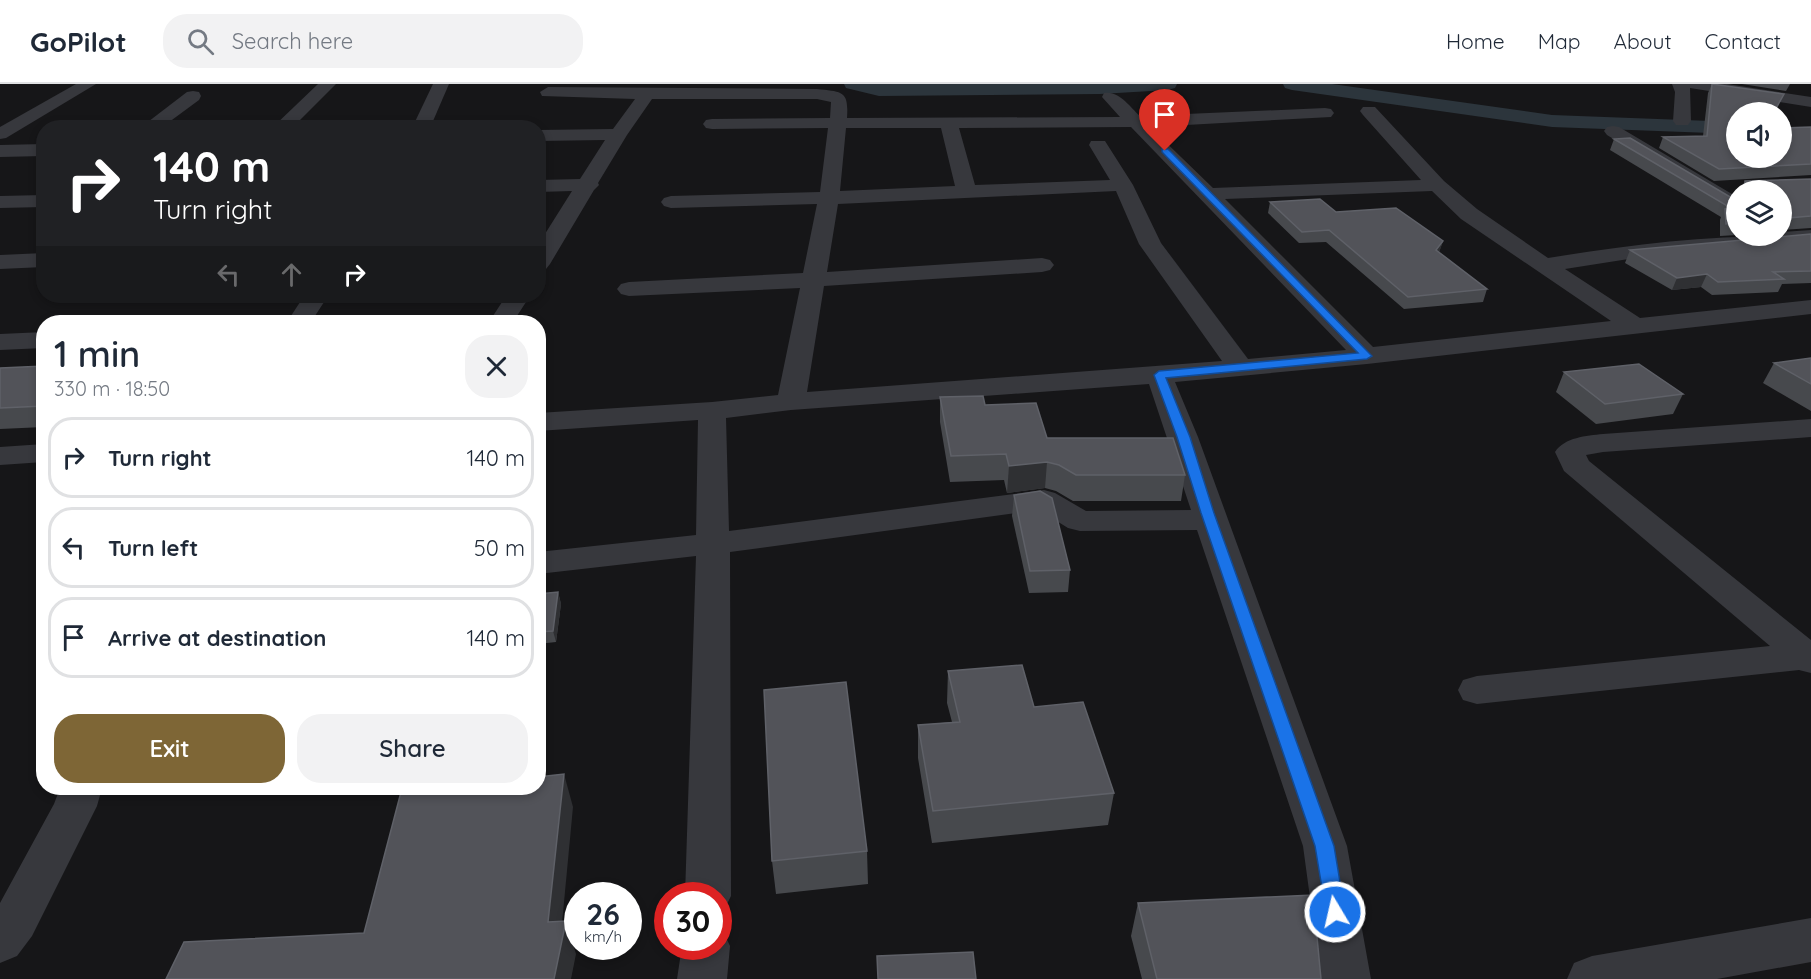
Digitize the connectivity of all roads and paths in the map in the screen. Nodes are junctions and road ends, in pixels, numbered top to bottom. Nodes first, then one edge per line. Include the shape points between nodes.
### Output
1 (88, 84) edge
2 (328, 84) edge
3 (441, 84) edge
4 (1680, 84) edge
5 (1695, 84) edge
6 (1793, 84) edge
7 (548, 92) dead end
8 (647, 94) junction
9 (193, 96) dead end
10 (1778, 96) junction
11 (1110, 97) dead end
12 (1811, 102) edge
13 (1370, 111) dead end
14 (1325, 113) dead end
15 (160, 120) edge
16 (289, 120) edge
17 (425, 120) edge
18 (1682, 121) dead end
19 (1136, 122) junction
20 (838, 123) junction
21 (711, 124) dead end
22 (949, 124) junction
23 (1613, 131) dead end
24 (0, 134) edge
25 (618, 134) junction
26 (546, 136) edge
27 (1098, 145) dead end
28 (36, 150) edge
29 (0, 151) edge
30 (589, 185) junction
31 (1123, 185) junction
32 (1437, 185) junction
33 (546, 186) edge
34 (967, 192) junction
35 (1208, 194) junction
36 (1726, 194) edge
37 (829, 198) junction
38 (36, 201) edge
39 (0, 202) edge
40 (671, 202) dead end
41 (1794, 236) edge
42 (1811, 249) edge
43 (546, 252) edge
44 (36, 260) edge
45 (0, 262) edge
46 (1042, 265) dead end
47 (1545, 265) junction
48 (814, 280) junction
49 (629, 289) dead end
50 (1811, 307) edge
51 (1634, 326) junction
52 (36, 340) edge
53 (0, 342) edge
54 (1367, 356) junction
55 (1240, 367) junction
56 (1159, 375) junction
57 (791, 402) junction
58 (712, 411) junction
59 (546, 421) edge
60 (1809, 430) edge
61 (36, 454) edge
62 (0, 456) edge
63 (1210, 520) junction
64 (713, 544) junction
65 (546, 562) edge
66 (1808, 658) edge
67 (1477, 690) dead end
68 (79, 795) edge
69 (708, 882) edge
70 (1811, 940) edge
71 (0, 941) edge
72 (704, 960) edge
73 (702, 979) edge
74 (1346, 979) edge
75 (1592, 979) edge

1 - 24 street
2 - 16 street
3 - 17 street
4 - 18 street
5 - 10 street
6 - 10 street
7 - 8 street
8 - 20 street via 827,95 840,100
8 - 25 street
9 - 15 street
10 - 12 street
11 - 19 street
13 - 32 street
14 - 19 street
19 - 22 street
19 - 35 street
20 - 21 street
20 - 22 street
20 - 37 street
22 - 34 street
23 - 36 street via 1708,189
25 - 26 street
25 - 30 street
27 - 31 street
28 - 29 street
30 - 33 street
30 - 43 street
31 - 34 street
31 - 55 street via 1150,244
32 - 35 street
32 - 47 street via 1469,214
34 - 37 street
35 - 54 street
37 - 40 street
37 - 48 street
38 - 39 street
41 - 42 street
41 - 47 street via 1654,248
44 - 45 street
46 - 48 street
47 - 51 street
48 - 49 street
48 - 57 street
50 - 51 street
51 - 54 street
52 - 53 street
54 - 55 street
55 - 56 street
56 - 57 street
56 - 63 street via 1184,437
57 - 58 street
58 - 59 street
58 - 64 street
60 - 66 street via 1603,443 1570,452 1575,465
61 - 62 street
63 - 64 street via 1080,521 1044,500
63 - 74 street via 1324,846
64 - 65 street
64 - 69 street
66 - 67 street
68 - 71 street via 15,921
70 - 75 street
72 - 73 street

